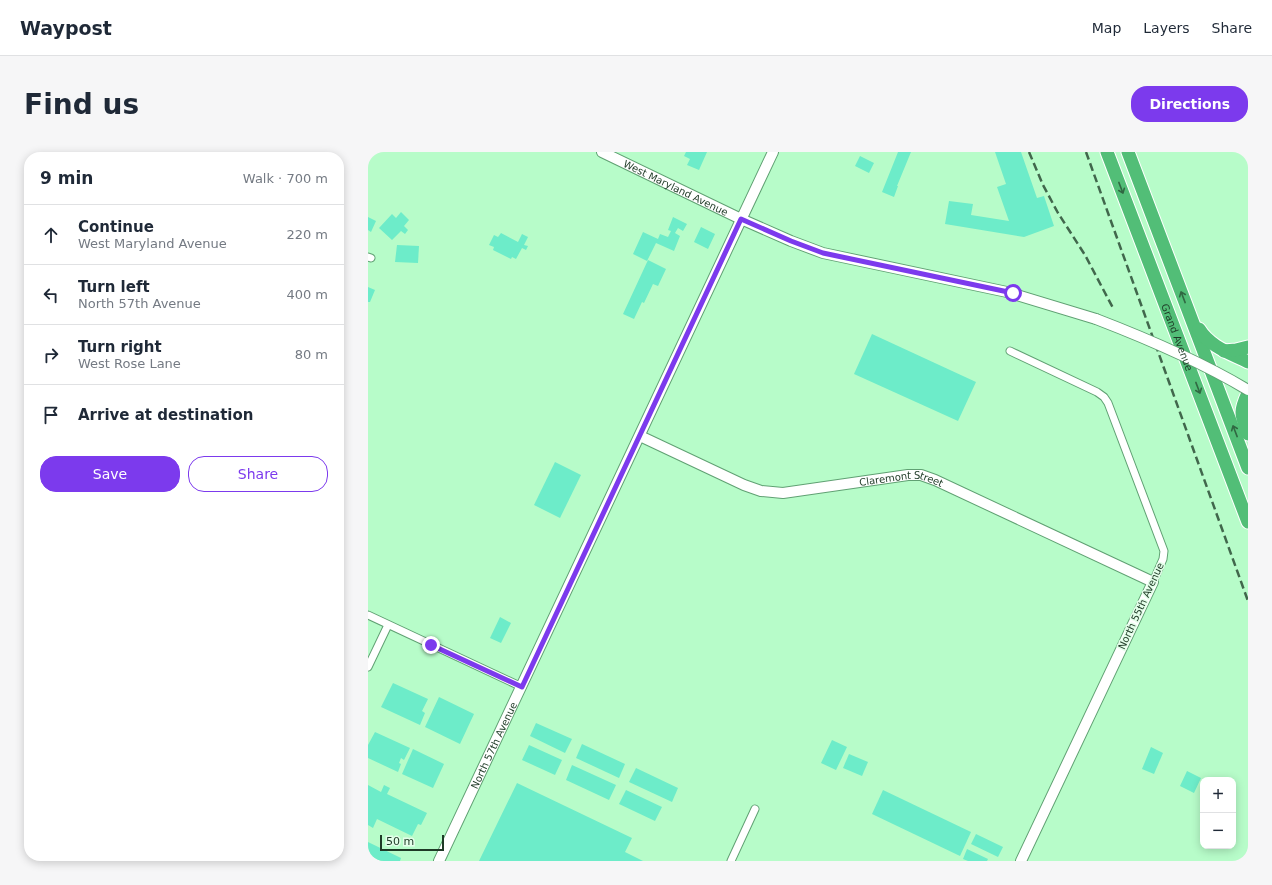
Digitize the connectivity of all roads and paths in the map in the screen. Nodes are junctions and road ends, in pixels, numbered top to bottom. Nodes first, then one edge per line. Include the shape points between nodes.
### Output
1 (602, 152) edge
2 (773, 152) edge
3 (1107, 152) edge
4 (1128, 152) edge
5 (741, 219) junction
6 (1190, 315) junction
7 (1248, 346) edge
8 (1010, 351) dead end
9 (1224, 351) junction
10 (1248, 362) edge
11 (1248, 390) edge
12 (1248, 393) edge
13 (1248, 434) edge
14 (640, 436) junction
15 (1248, 468) edge
16 (1248, 522) edge
17 (1153, 582) junction
18 (368, 615) edge
19 (388, 624) junction
20 (368, 667) edge
21 (522, 687) junction
22 (755, 809) dead end
23 (439, 861) edge
24 (731, 861) edge
25 (1021, 861) edge

1 - 5 street, West Maryland Avenue
2 - 5 street, North 57th Avenue
3 -> 16 highway, Grand Avenue
6 -> 4 highway, Grand Avenue
5 - 11 street, West Maryland Avenue, bridge via 823,253 1013,293 1096,319 1196,361
5 - 14 street, North 57th Avenue
6 - 9 highway via 1206,339
15 -> 6 highway, Grand Avenue
7 - 9 highway
8 - 17 street, North 55th Avenue via 1097,392 1108,403 1164,551
9 - 10 highway
12 - 13 highway via 1241,412
14 - 17 street, Claremont Street via 761,491 783,493 921,475
14 - 21 street, North 57th Avenue
17 - 25 street, North 55th Avenue
18 - 19 street
19 - 20 street
19 - 21 street
21 - 23 street, North 57th Avenue
22 - 24 street

